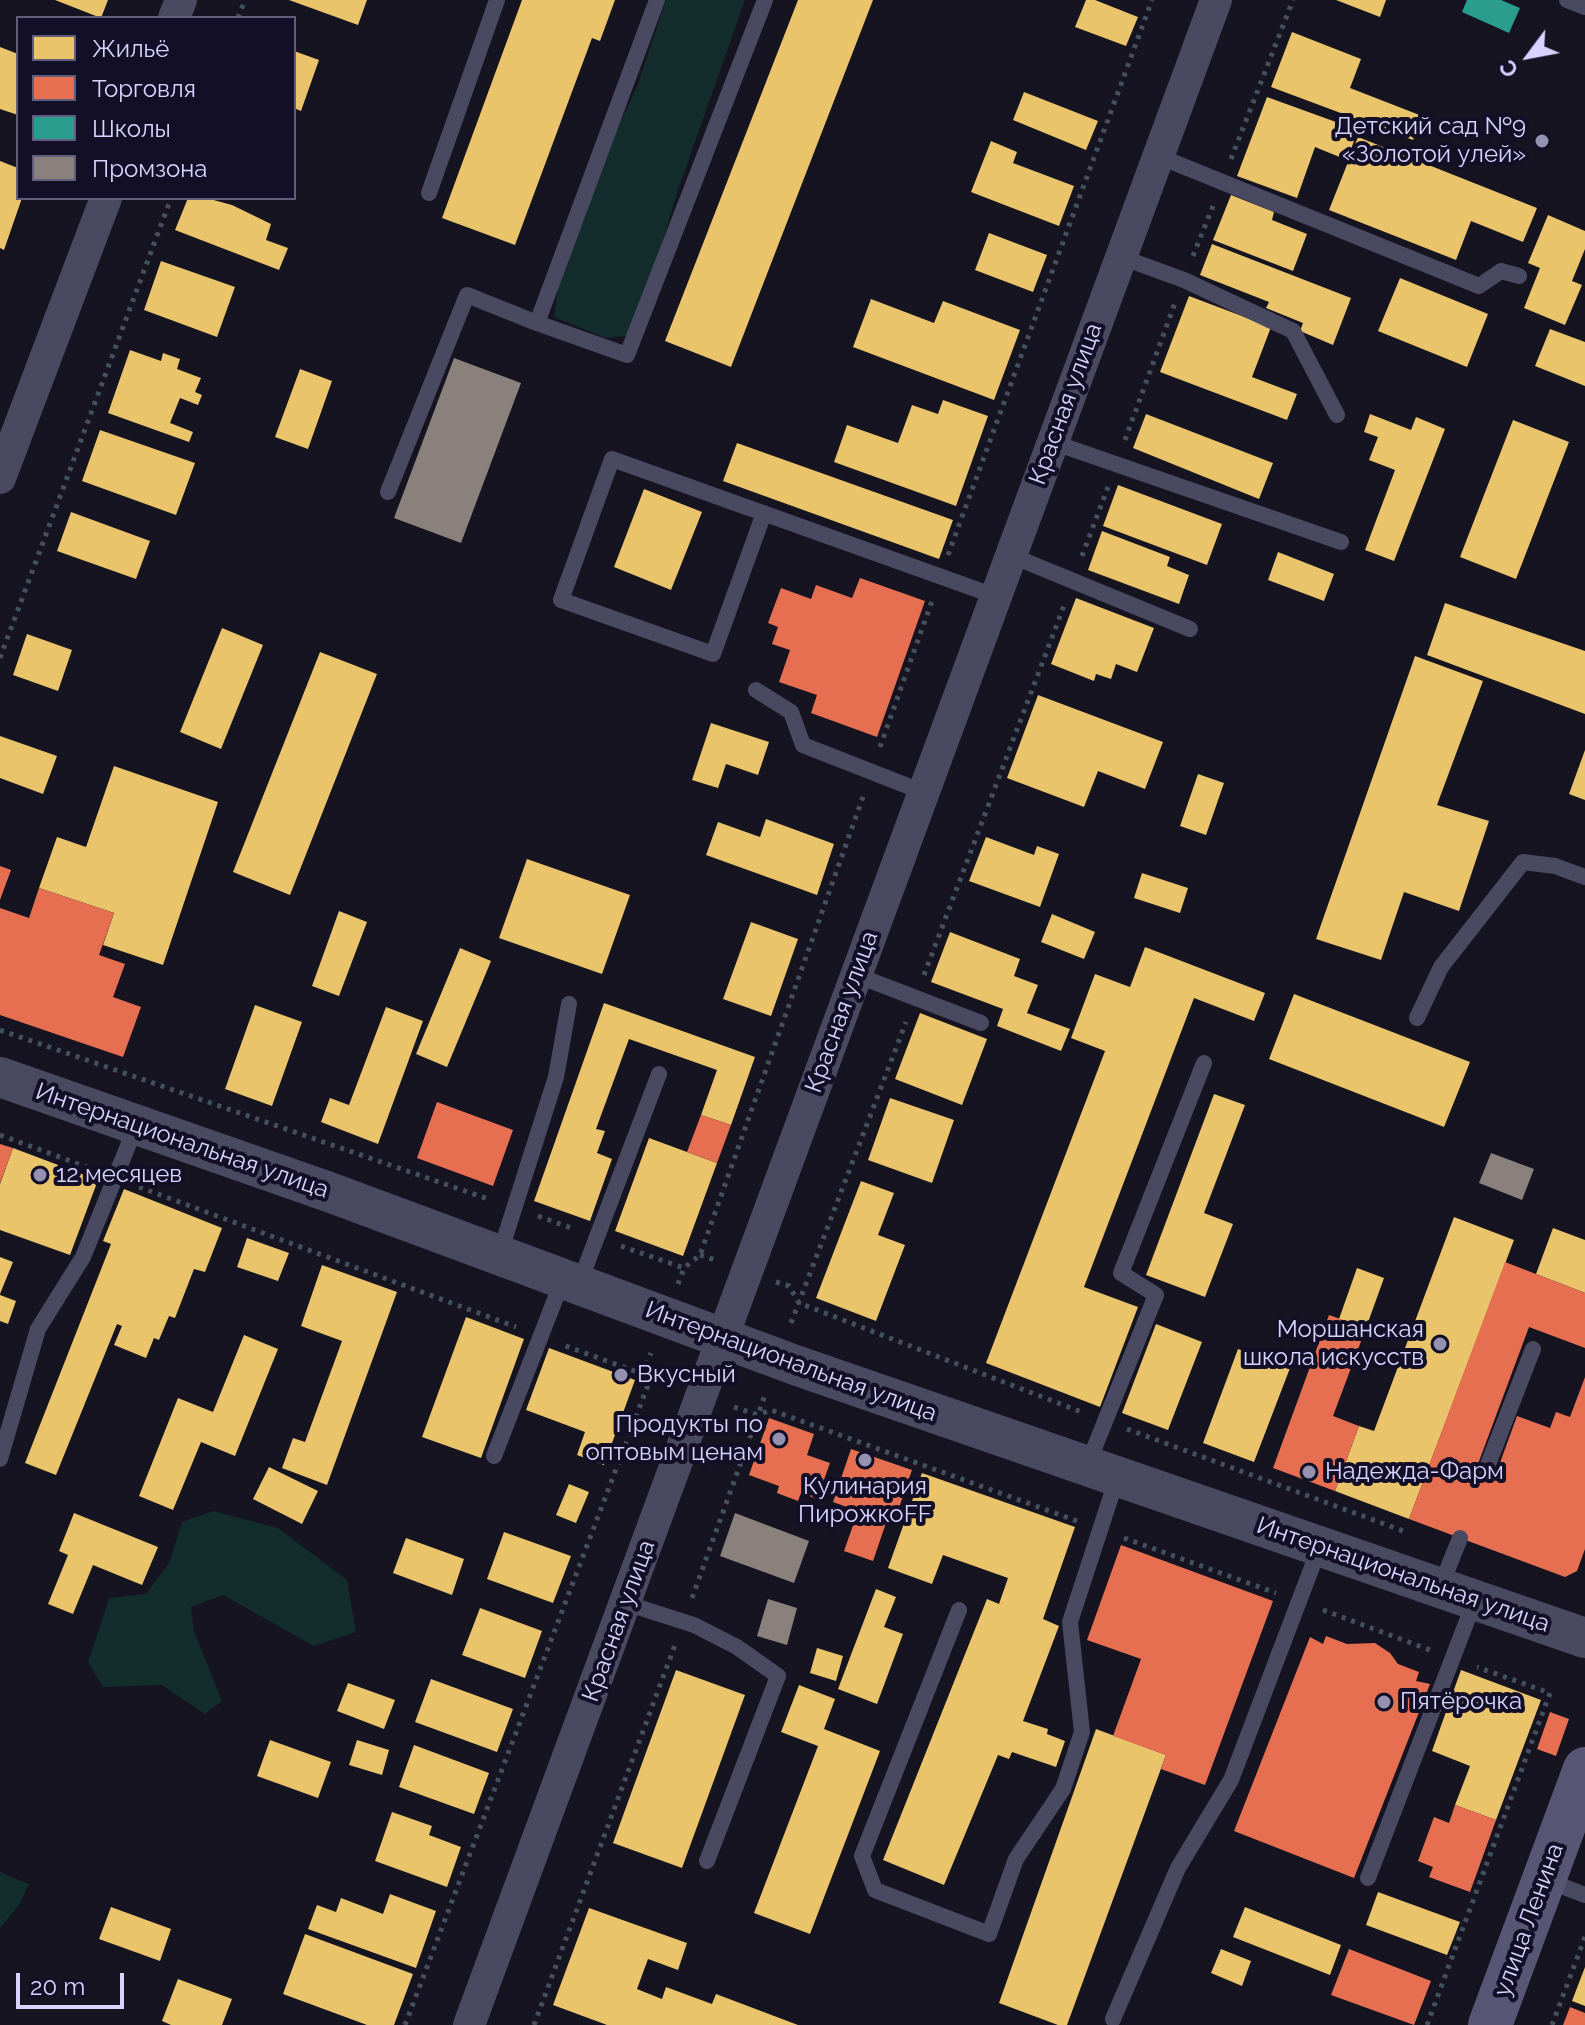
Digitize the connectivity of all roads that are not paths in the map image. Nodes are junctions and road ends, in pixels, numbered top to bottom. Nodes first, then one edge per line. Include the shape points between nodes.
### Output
1 (497, 0) edge
2 (657, 0) edge
3 (765, 0) edge
4 (1216, 0) edge
5 (1567, 0) edge
6 (1585, 7) edge
7 (1158, 156) junction
8 (429, 193) dead end
9 (105, 200) edge
10 (1121, 257) junction
11 (1519, 276) dead end
12 (537, 323) junction
13 (1337, 415) dead end
14 (1052, 442) junction
15 (0, 478) edge
16 (388, 492) dead end
17 (764, 513) junction
18 (1341, 542) dead end
19 (1010, 555) junction
20 (995, 596) junction
21 (1190, 629) dead end
22 (756, 690) dead end
23 (923, 792) junction
24 (1585, 877) edge
25 (856, 975) junction
26 (569, 1004) dead end
27 (1417, 1018) dead end
28 (981, 1023) dead end
29 (1204, 1063) dead end
30 (659, 1074) dead end
31 (0, 1077) edge
32 (136, 1126) junction
33 (499, 1256) junction
34 (570, 1282) junction
35 (723, 1339) junction
36 (1533, 1349) dead end
37 (494, 1456) dead end
38 (0, 1459) edge
39 (1487, 1467) dead end
40 (1102, 1471) junction
41 (1457, 1544) road end
42 (1320, 1546) junction
43 (1458, 1594) junction
44 (625, 1603) junction
45 (959, 1610) dead end
46 (1585, 1638) edge
47 (1585, 1769) edge
48 (707, 1861) dead end
49 (1368, 1878) dead end
50 (1545, 1879) junction
51 (1585, 1895) edge
52 (1113, 2019) dead end
53 (469, 2025) edge
54 (1490, 2025) edge

1 - 8 lane
2 - 12 lane
3 - 12 lane via 627,355
4 - 7 street, Красная улица
5 - 6 lane
7 - 10 street, Красная улица
7 - 11 lane via 1479,286 1501,271
9 - 15 street
10 - 13 lane via 1293,331
10 - 14 street, Красная улица
12 - 16 lane via 467,295
14 - 18 lane
14 - 19 street, Красная улица
17 - 17 lane via 612,459 561,600 713,654
17 - 20 lane
19 - 20 street, Красная улица
19 - 21 lane
20 - 23 street, Красная улица
22 - 23 lane via 791,712 803,745
23 - 25 street, Красная улица
24 - 27 lane via 1523,862 1441,967
25 - 28 lane
25 - 35 street, Красная улица
26 - 33 lane via 556,1077
29 - 40 lane via 1121,1273 1156,1295
30 - 34 lane via 597,1237
31 - 32 street, Интернациональная улица
32 - 33 street, Интернациональная улица
32 - 38 lane via 83,1257 38,1329
33 - 34 street, Интернациональная улица
34 - 35 street, Интернациональная улица
34 - 37 lane
35 - 40 street, Интернациональная улица
35 - 44 street, Красная улица
36 - 39 lane
40 - 42 street, Интернациональная улица
40 - 45 lane via 1070,1622 1082,1732 1063,1789 1016,1859 989,1934 875,1890 862,1856
41 - 43 lane
42 - 43 street, Интернациональная улица
42 - 52 lane via 1231,1780 1178,1868
43 - 46 street, Интернациональная улица
43 - 49 lane
44 - 48 lane via 737,1647 778,1676
44 - 53 street, Красная улица
47 - 50 main road, улица Ленина
50 - 51 lane
50 - 54 main road, улица Ленина

